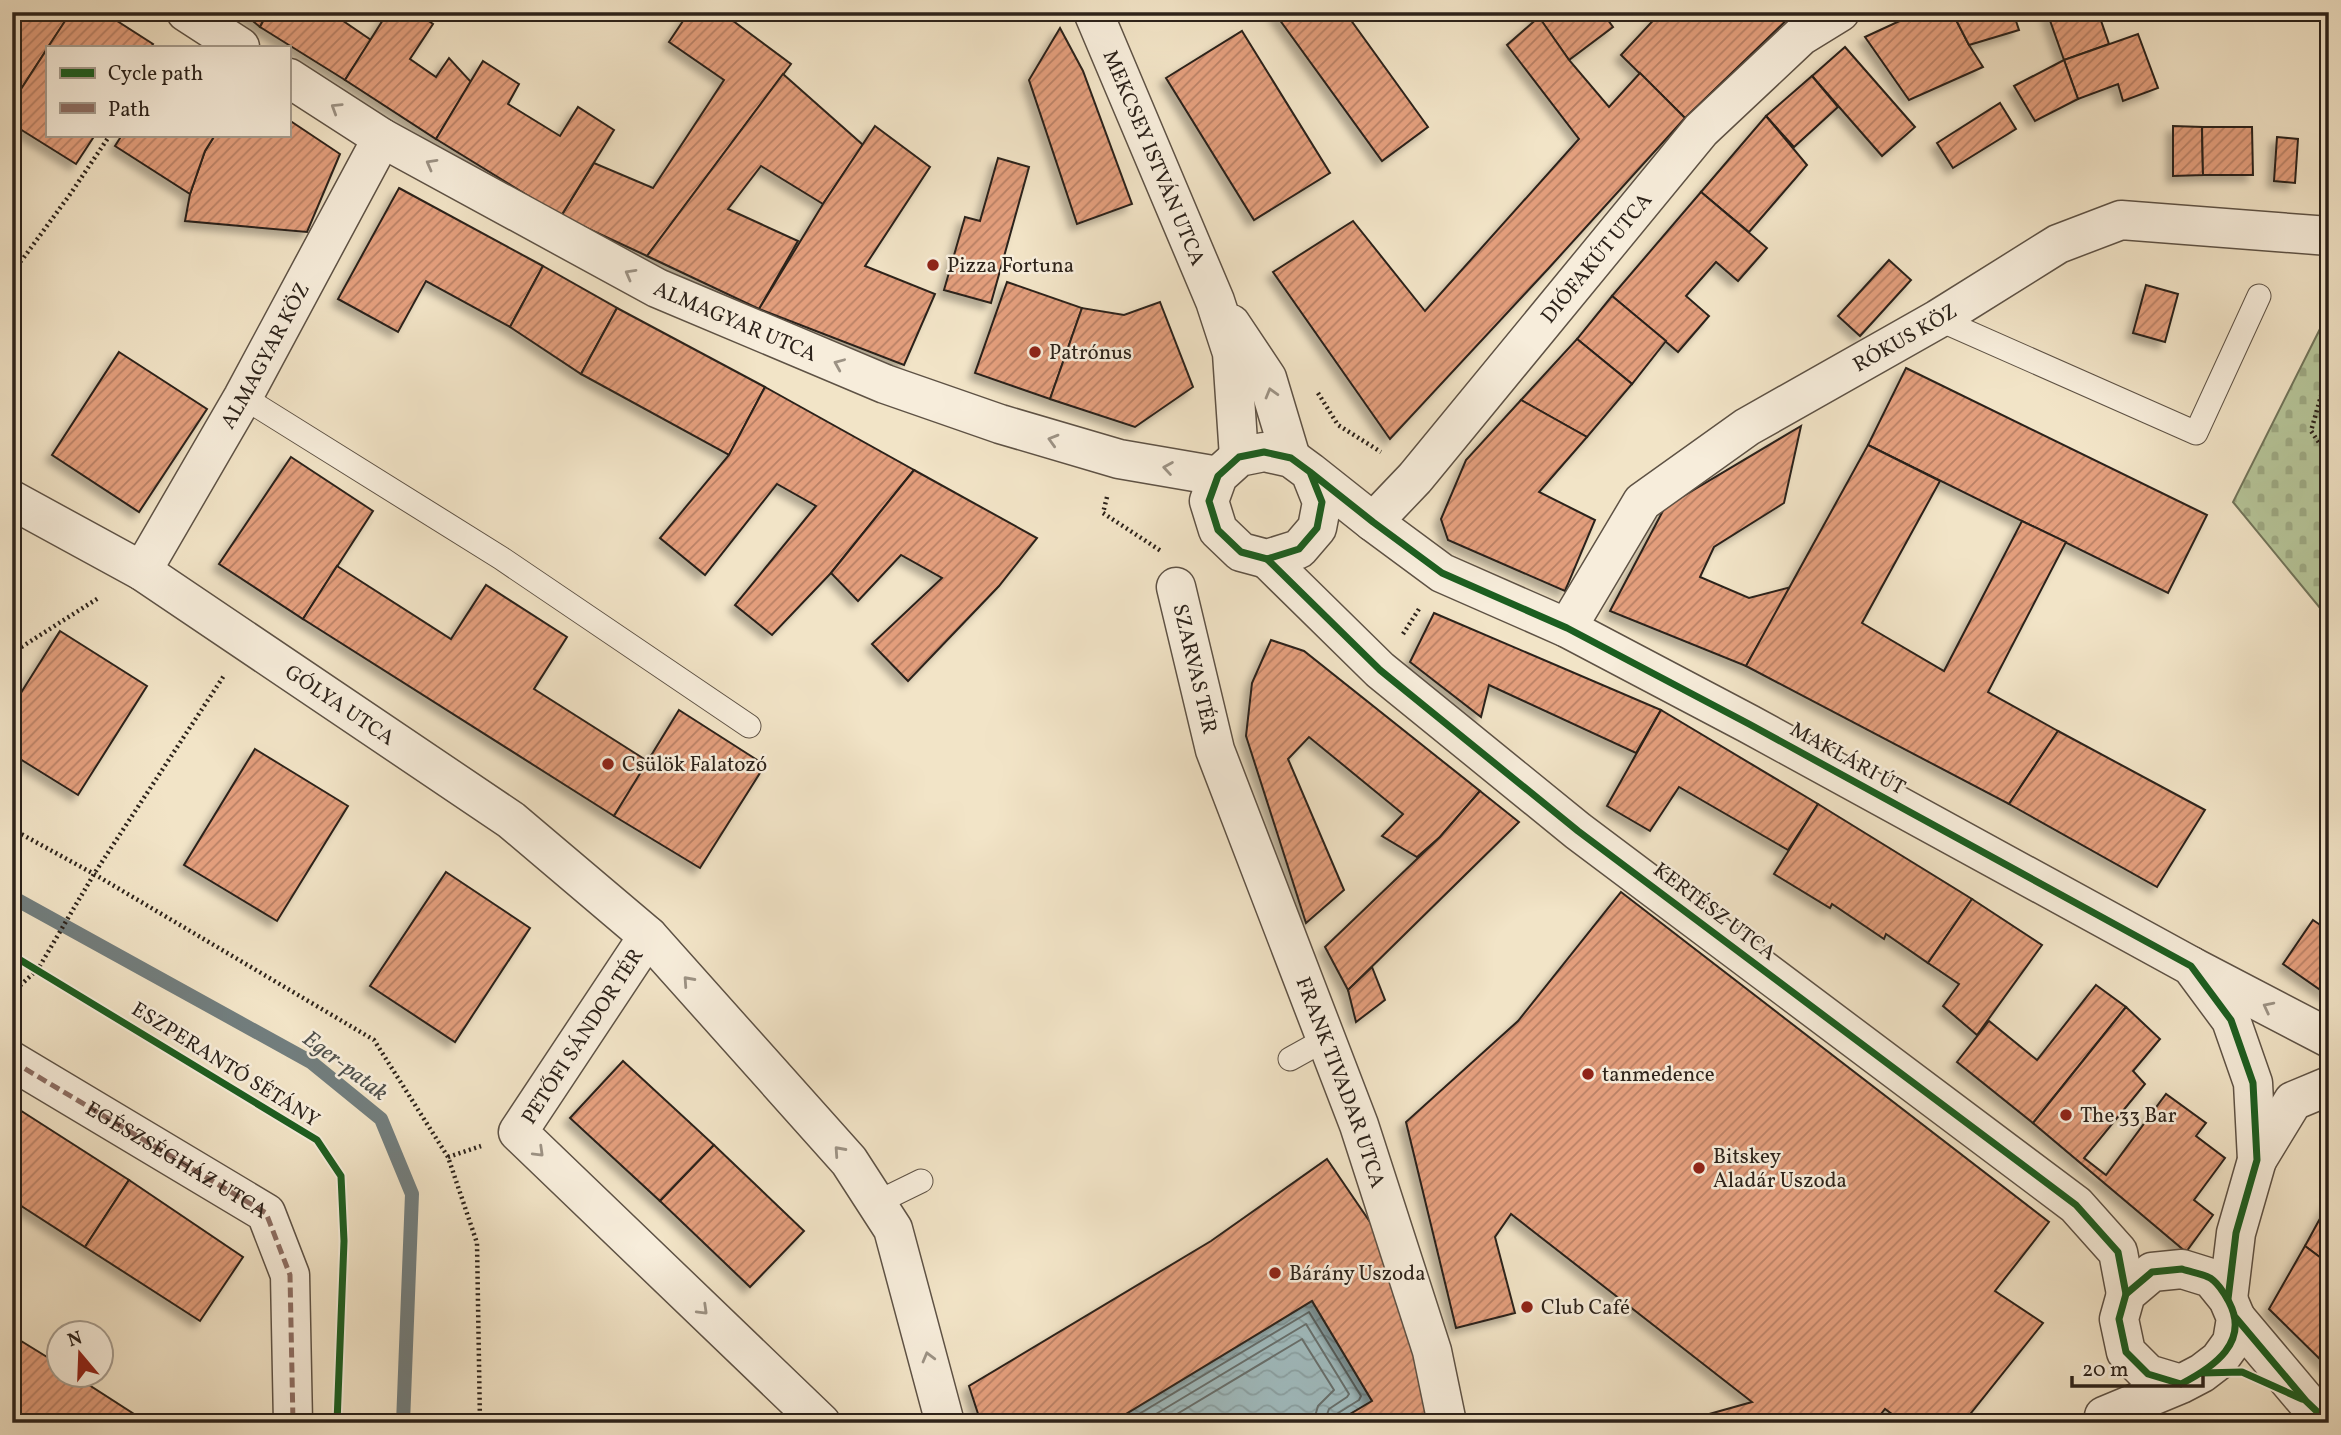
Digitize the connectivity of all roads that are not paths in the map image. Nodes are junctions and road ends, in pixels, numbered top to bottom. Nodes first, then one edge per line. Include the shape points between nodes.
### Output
1 (186, 12) edge
2 (1093, 12) edge
3 (1840, 12) edge
4 (238, 46) edge
5 (290, 79) edge
6 (382, 138) junction
7 (2329, 236) edge
8 (2259, 296) dead end
9 (1215, 301) junction
10 (1937, 319) junction
11 (243, 397) junction
12 (1301, 465) junction
13 (1229, 467) junction
14 (12, 500) edge
15 (1373, 522) junction
16 (1267, 559) junction
17 (142, 571) junction
18 (1176, 587) road end
19 (1567, 628) junction
20 (750, 726) dead end
21 (1215, 750) joint
22 (648, 936) junction
23 (2191, 967) junction
24 (2329, 1038) edge
25 (1326, 1039) junction
26 (1290, 1059) dead end
27 (12, 1060) edge
28 (2329, 1086) edge
29 (2257, 1160) junction
30 (921, 1181) dead end
31 (876, 1203) junction
32 (2126, 1294) junction
33 (2232, 1309) junction
34 (2126, 1352) junction
35 (2192, 1378) junction
36 (2317, 1412) edge
37 (2101, 1419) edge
38 (293, 1423) edge
39 (821, 1423) edge
40 (945, 1423) edge
41 (1447, 1423) edge

1 - 4 street
2 - 9 street, MEKCSEY ISTVÁN UTCA
3 - 15 street, DIÓFAKÚT UTCA via 1801,36 1701,130 1415,478
6 -> 5 street, ALMAGYAR UTCA
6 - 11 street, ALMAGYAR KÖZ
13 -> 6 street, ALMAGYAR UTCA via 1119,459 1000,425 886,384 657,288
7 - 10 street, RÓKUS KÖZ via 2121,220 2058,244
8 - 10 lane via 2196,433
12 -> 9 street, MEKCSEY ISTVÁN UTCA via 1267,378
9 - 13 street, MEKCSEY ISTVÁN UTCA via 1232,353
10 - 19 street, RÓKUS KÖZ via 1747,427 1642,502
11 - 17 street, ALMAGYAR KÖZ
11 - 20 lane via 501,558
12 - 13 street via 1264,452
12 - 15 street, MAKLÁRI ÚT
12 - 16 street via 1322,502 1317,528 1299,550
13 - 16 street via 1209,501 1217,530 1241,552
14 - 17 street, GÓLYA UTCA
15 - 19 street, MAKLÁRI ÚT via 1442,573
16 - 32 street, KERTÉSZ UTCA via 1380,670 1578,831 2076,1205 2118,1252
17 - 22 street, GÓLYA UTCA via 511,820
18 - 21 street, SZARVAS TÉR
19 - 23 street, MAKLÁRI ÚT
21 - 25 street, FRANK TIVADAR UTCA
31 -> 22 street, PETŐFI SÁNDOR TÉR via 849,1161
22 -> 39 street, PETŐFI SÁNDOR TÉR via 518,1132
24 -> 23 street, MAKLÁRI ÚT
23 - 29 street, MAKLÁRI ÚT via 2231,1020 2253,1083
25 - 26 lane
25 - 41 street, FRANK TIVADAR UTCA via 1359,1125 1432,1351
27 - 38 street, EGÉSZSÉGHÁZ UTCA via 266,1213 290,1275
28 - 29 street via 2293,1101
29 - 33 street via 2236,1233
30 - 31 lane
40 -> 31 street, PETŐFI SÁNDOR TÉR via 893,1229
32 - 33 street via 2152,1272 2182,1269 2211,1278
32 - 34 street via 2119,1319
33 - 35 street via 2232,1342 2219,1360
33 - 36 street
34 - 35 street via 2148,1374
34 - 37 street
35 - 36 street via 2242,1372
35 - 37 street

